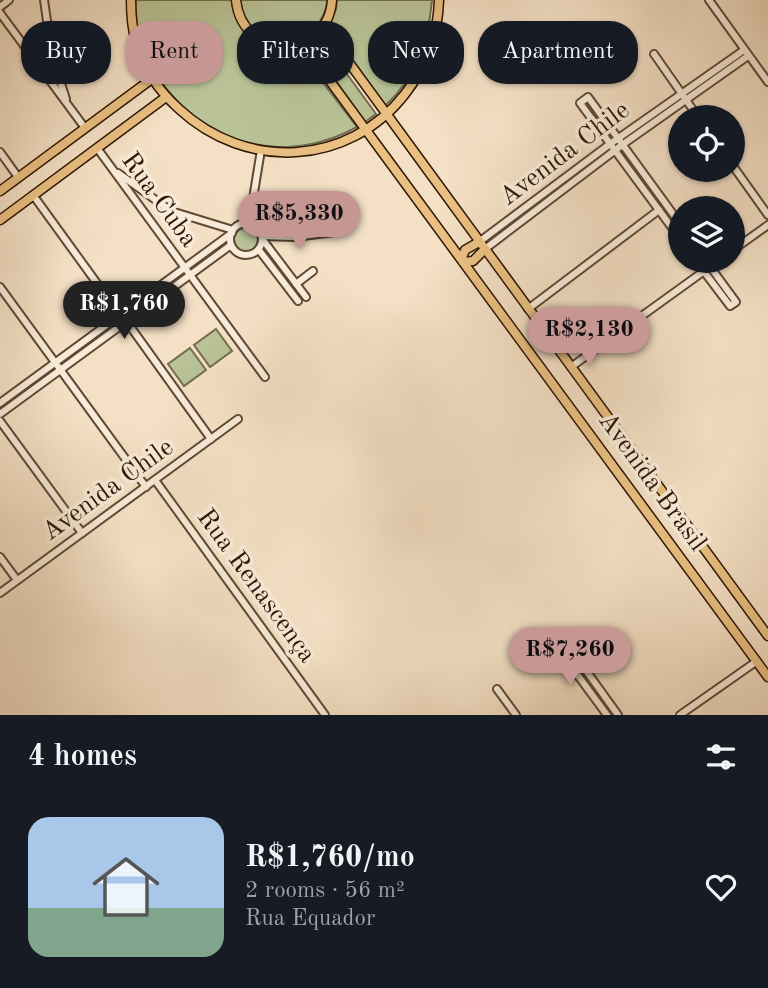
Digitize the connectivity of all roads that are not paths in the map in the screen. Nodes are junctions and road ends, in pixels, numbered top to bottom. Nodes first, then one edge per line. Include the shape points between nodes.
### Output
1 (9, 0) edge
2 (44, 0) edge
3 (131, 0) edge
4 (236, 0) edge
5 (332, 0) edge
6 (439, 0) edge
7 (709, 0) edge
8 (0, 7) edge
9 (0, 13) edge
10 (132, 21) edge
11 (242, 21) edge
12 (326, 21) edge
13 (746, 53) junction
14 (654, 54) dead end
15 (354, 70) edge
16 (768, 82) edge
17 (145, 84) edge
18 (157, 84) edge
19 (333, 84) edge
20 (683, 96) junction
21 (166, 97) junction
22 (689, 105) edge
23 (71, 110) junction
24 (387, 116) junction
25 (85, 128) junction
26 (368, 130) junction
27 (620, 142) junction
28 (610, 144) junction
29 (97, 148) junction
30 (261, 150) junction
31 (615, 150) junction
32 (0, 152) edge
33 (111, 167) junction
34 (18, 177) junction
35 (744, 182) edge
36 (0, 191) edge
37 (33, 195) junction
38 (668, 207) edge
39 (659, 210) junction
40 (768, 215) edge
41 (0, 219) edge
42 (668, 222) edge
43 (249, 223) junction
44 (768, 225) edge
45 (232, 232) junction
46 (334, 233) dead end
47 (262, 238) junction
48 (745, 241) edge
49 (231, 245) junction
50 (482, 246) junction
51 (259, 250) junction
52 (463, 260) junction
53 (185, 267) junction
54 (313, 271) dead end
55 (698, 273) edge
56 (712, 273) edge
57 (191, 275) junction
58 (296, 284) junction
59 (0, 287) edge
60 (306, 297) dead end
61 (298, 301) dead end
62 (733, 304) dead end
63 (528, 309) junction
64 (120, 315) junction
65 (127, 322) junction
66 (55, 362) junction
67 (571, 367) junction
68 (61, 370) junction
69 (265, 377) dead end
70 (0, 403) edge
71 (0, 414) edge
72 (239, 419) dead end
73 (0, 421) edge
74 (211, 439) junction
75 (155, 480) junction
76 (146, 486) junction
77 (82, 533) junction
78 (0, 557) edge
79 (17, 580) junction
80 (0, 593) edge
81 (768, 636) edge
82 (757, 661) junction
83 (768, 677) edge
84 (497, 689) dead end
85 (325, 715) edge
86 (516, 715) edge
87 (607, 715) edge
88 (618, 715) edge
89 (680, 715) edge

1 - 8 street
2 - 23 street via 52,55
3 - 10 main road
4 - 11 main road
5 - 12 main road
6 - 24 main road via 426,60
7 - 13 street
9 - 23 street
13 - 16 street
13 - 20 street, Avenida Chile
14 - 20 street
15 - 24 main road, Avenida Brasil
17 - 25 main road
18 - 21 main road
19 - 26 main road, Avenida Brasil
20 - 22 street
20 - 27 street, Avenida Chile
21 - 29 main road
21 - 30 main road via 212,134
23 - 25 street
24 - 26 main road
24 - 50 main road, Avenida Brasil
25 - 34 main road
26 - 30 main road via 302,152
26 - 52 main road, Avenida Brasil
27 - 28 street, Avenida Chile
27 - 28 street via 588,97 580,103
27 - 31 street, Avenida Chile
27 - 38 street
28 - 31 street
28 - 50 street, Avenida Chile
29 - 33 street, Rua Cuba
29 - 37 main road
30 - 43 street
31 - 39 street
31 - 50 street, Avenida Chile
32 - 34 street
33 - 45 street via 171,211
33 - 53 street, Rua Cuba
34 - 36 main road
35 - 40 street
37 - 41 main road
37 - 64 street
39 - 42 street
39 - 63 street
43 - 45 street
43 - 47 street
44 - 48 street
45 - 49 street
45 - 53 street
46 - 47 street
47 - 51 street
47 - 58 street
49 - 51 street via 246,256
49 - 57 street
50 - 52 main road via 473,261
50 - 52 main road via 465,250
50 - 63 main road, Avenida Brasil
51 - 61 street
52 - 82 main road, Avenida Brasil
53 - 57 street, Rua Cuba
53 - 64 street
54 - 58 street
55 - 67 street
56 - 62 street
57 - 65 street
57 - 69 street, Rua Cuba
58 - 60 street
59 - 66 street
63 - 67 main road, Avenida Brasil
64 - 66 street
65 - 68 street
65 - 74 street
66 - 68 street
66 - 70 street
67 - 81 main road, Avenida Brasil
68 - 71 street
68 - 76 street
72 - 74 street, Avenida Chile
73 - 77 street
74 - 75 street, Avenida Chile
75 - 76 street, Avenida Chile
75 - 85 street, Rua Renascença
76 - 77 street, Avenida Chile
77 - 79 street, Avenida Chile
78 - 79 street
79 - 80 street, Avenida Chile
82 - 83 main road, Avenida Brasil
82 - 89 street
84 - 86 street
87 - 88 street via 554,643 562,637

